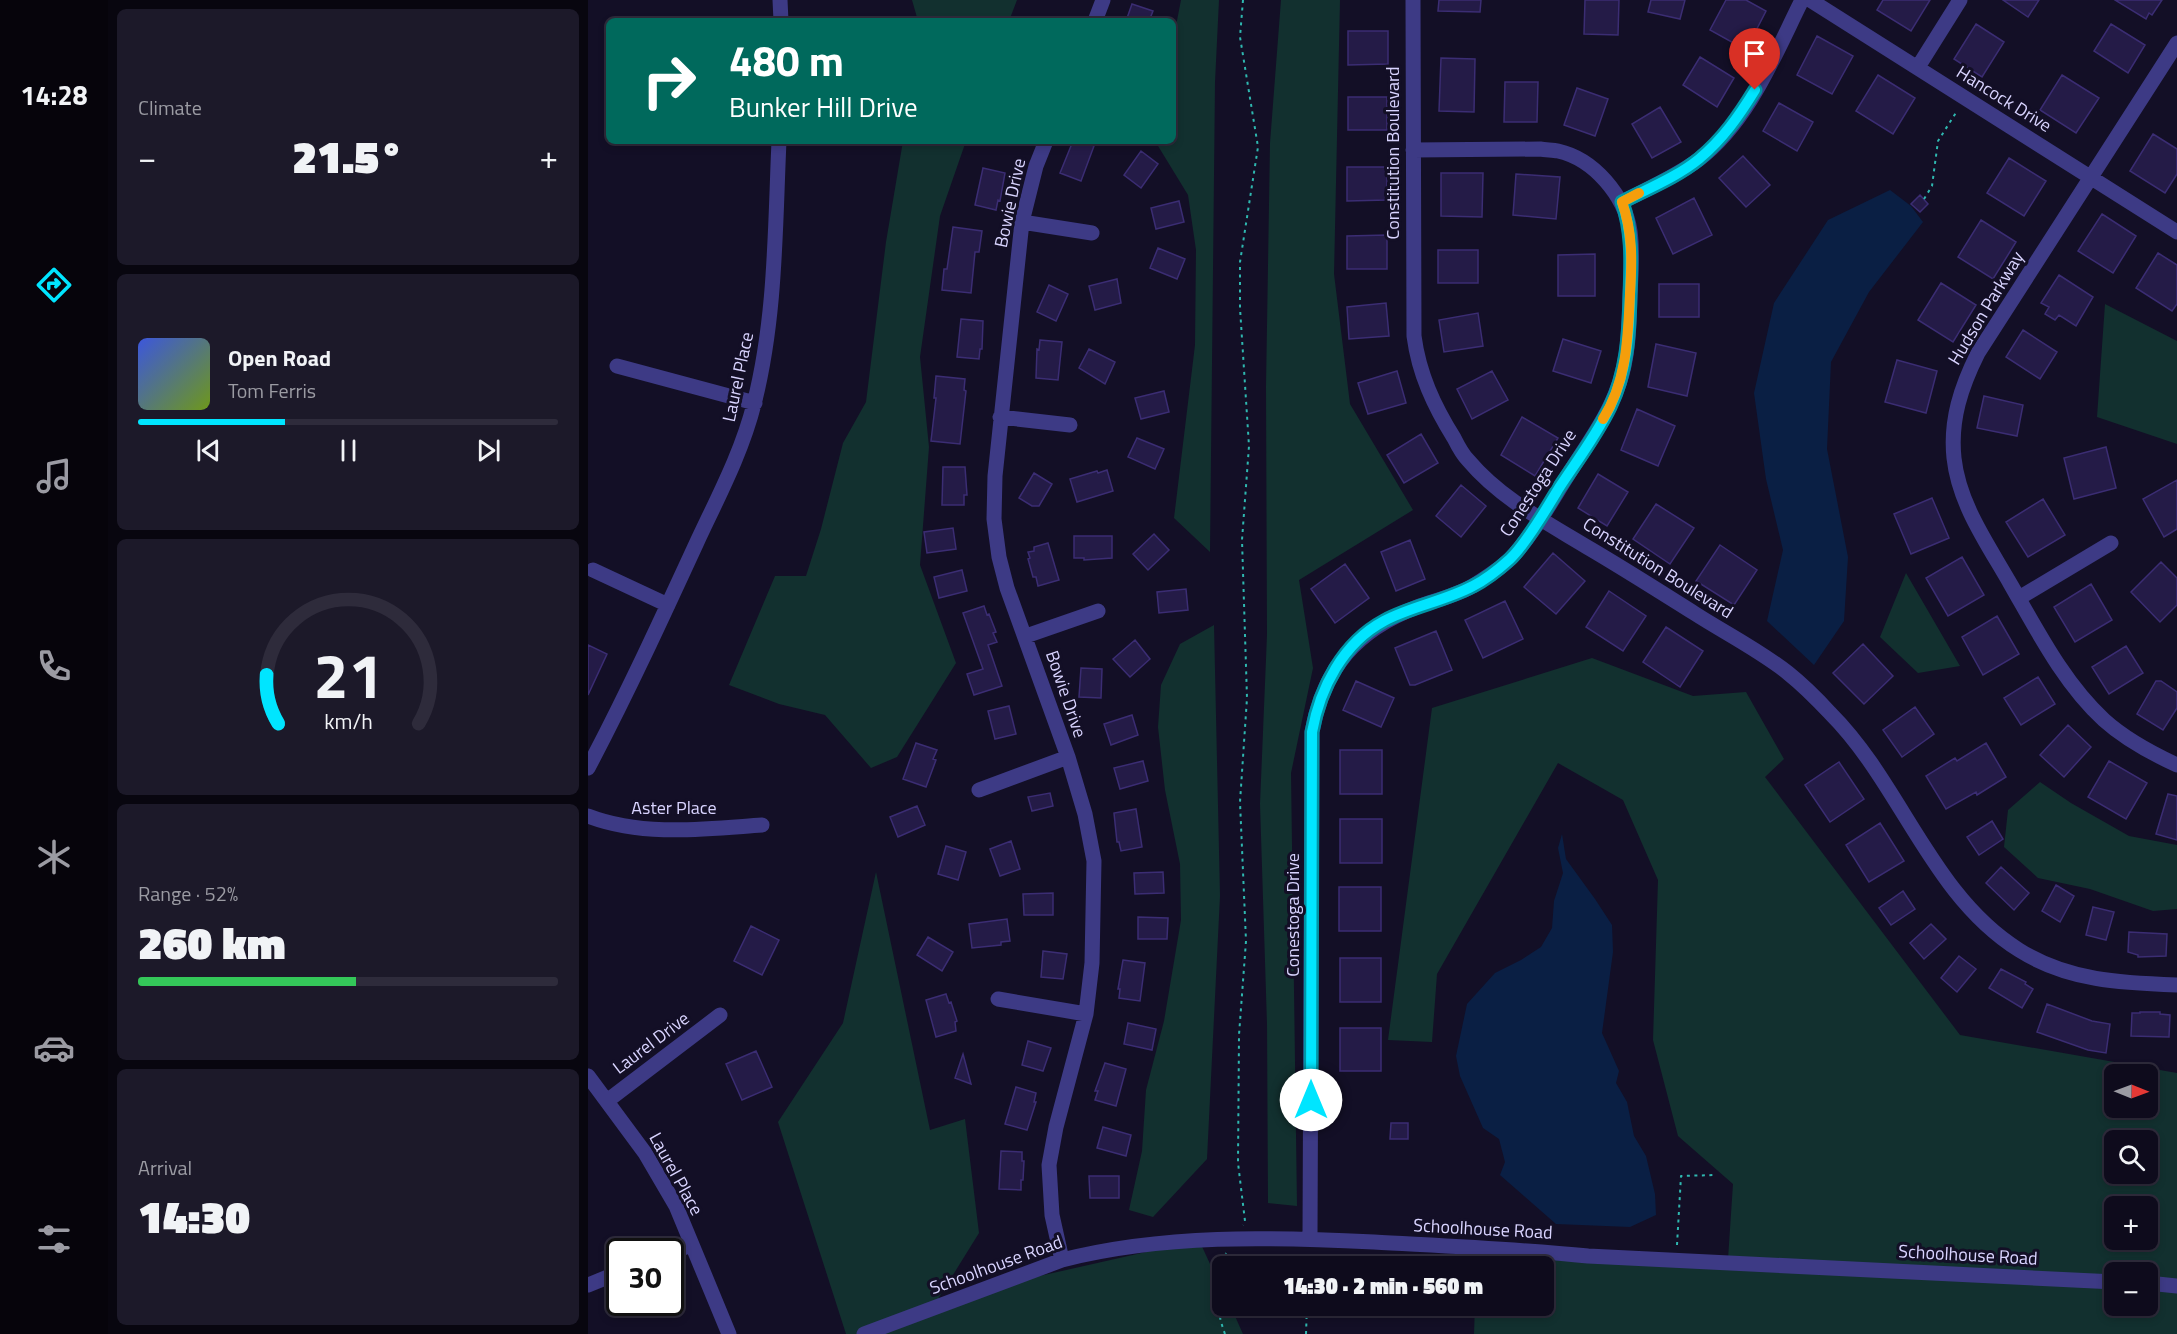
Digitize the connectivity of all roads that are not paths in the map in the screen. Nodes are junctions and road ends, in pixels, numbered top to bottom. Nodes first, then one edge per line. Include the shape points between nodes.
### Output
1 (780, 0) edge
2 (1103, 0) edge
3 (1413, 0) edge
4 (1802, 0) edge
5 (1810, 0) edge
6 (1960, 0) edge
7 (781, 18) edge
8 (1096, 18) edge
9 (2177, 42) edge
10 (1918, 67) junction
11 (779, 144) edge
12 (1045, 144) edge
13 (1413, 150) junction
14 (2091, 177) junction
15 (1622, 202) junction
16 (1022, 222) junction
17 (2177, 232) edge
18 (1092, 233) dead end
19 (618, 366) dead end
20 (755, 403) junction
21 (1000, 417) junction
22 (1070, 425) dead end
23 (1540, 519) junction
24 (2111, 543) dead end
25 (593, 570) dead end
26 (2019, 598) junction
27 (668, 606) junction
28 (1098, 611) dead end
29 (1026, 636) junction
30 (1068, 757) junction
31 (2177, 765) edge
32 (588, 768) edge
33 (979, 790) dead end
34 (588, 816) edge
35 (762, 825) dead end
36 (2177, 985) edge
37 (998, 999) dead end
38 (1086, 1014) junction
39 (720, 1016) dead end
40 (588, 1076) edge
41 (607, 1101) junction
42 (1310, 1239) junction
43 (692, 1245) junction
44 (684, 1248) edge
45 (1062, 1260) junction
46 (606, 1278) edge
47 (2104, 1281) edge
48 (2158, 1284) edge
49 (588, 1285) edge
50 (2177, 1286) edge
51 (729, 1334) edge
52 (864, 1334) edge

1 - 7 street
2 - 8 street
3 - 13 street, Constitution Boulevard
4 - 15 street via 1755,90 1718,142 1697,160
5 - 10 street, Hancock Drive
6 - 10 street
9 - 14 street, Hudson Parkway
10 - 14 street, Hancock Drive
11 - 20 street, Laurel Place via 774,271
12 - 16 street, Bowie Drive
13 - 15 street, Conestoga Drive via 1560,151 1592,169
13 - 23 street, Constitution Boulevard via 1414,336 1424,381 1466,459 1498,490
14 - 17 street, Hancock Drive
14 - 26 street, Hudson Parkway via 1978,353 1956,409 1954,459 1960,486 1971,515
15 - 23 street, Conestoga Drive via 1630,231 1631,270 1628,343 1620,383 1609,409
16 - 18 street
16 - 21 street, Bowie Drive
19 - 20 street
20 - 27 street, Laurel Place via 743,443
21 - 22 street
21 - 29 street, Bowie Drive via 994,519 1007,588
23 - 36 street, Constitution Boulevard via 1737,639 1793,678 1832,714 1875,768 1961,901 2019,950 2078,976
23 - 42 street, Conestoga Drive via 1511,558 1474,586 1384,621 1367,633 1330,678 1315,713
24 - 26 street
25 - 27 street
26 - 31 street, Hudson Parkway via 2075,689 2104,720 2142,748
27 - 32 street, Laurel Place
28 - 29 street
29 - 30 street, Bowie Drive
30 - 33 street
30 - 38 street, Bowie Drive via 1094,861 1092,963
34 - 35 street, Aster Place via 623,827 686,830
37 - 38 street
38 - 45 street, Bowie Drive via 1049,1165 1052,1215
39 - 41 street, Laurel Drive
40 - 41 street, Laurel Place
41 - 43 street, Laurel Place via 676,1206
42 - 45 street, Schoolhouse Road via 1182,1240
42 - 47 street, Schoolhouse Road
43 - 44 street
43 - 51 street, Laurel Place
45 - 52 street, Schoolhouse Road
46 - 49 street
48 - 50 street

